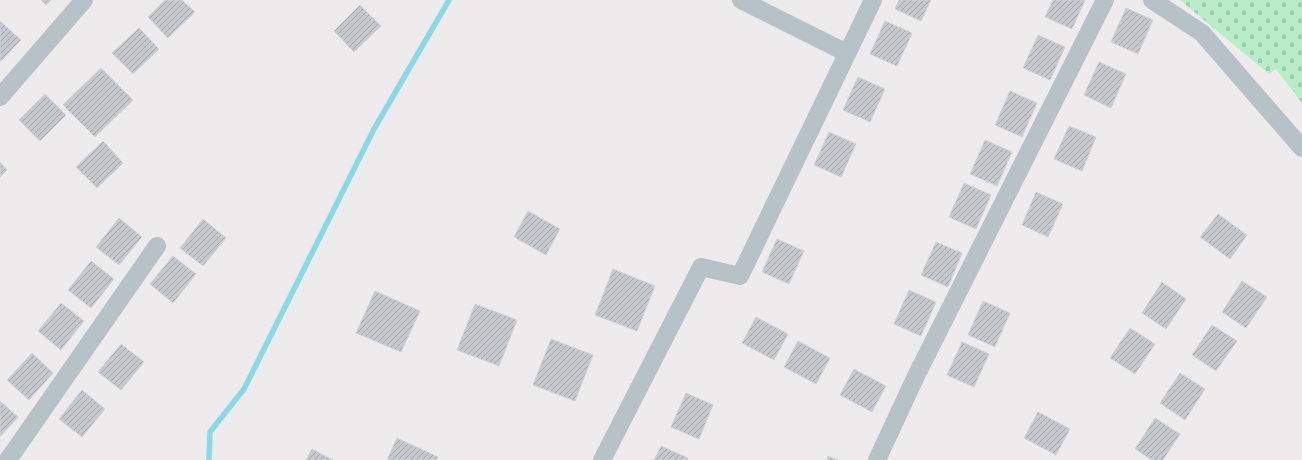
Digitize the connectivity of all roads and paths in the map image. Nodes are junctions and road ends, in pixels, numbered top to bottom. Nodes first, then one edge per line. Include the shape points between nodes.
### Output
1 (84, 0) edge
2 (741, 0) edge
3 (873, 0) edge
4 (1105, 0) edge
5 (1152, 0) edge
6 (847, 53) junction
7 (0, 98) edge
8 (1302, 148) edge
9 (157, 246) dead end
10 (8, 460) edge
11 (602, 460) edge
12 (877, 460) edge

1 - 7 street
2 - 6 street
3 - 6 street
4 - 12 street via 916,376
5 - 8 street via 1202,33
6 - 11 street via 740,276 701,267
9 - 10 street

